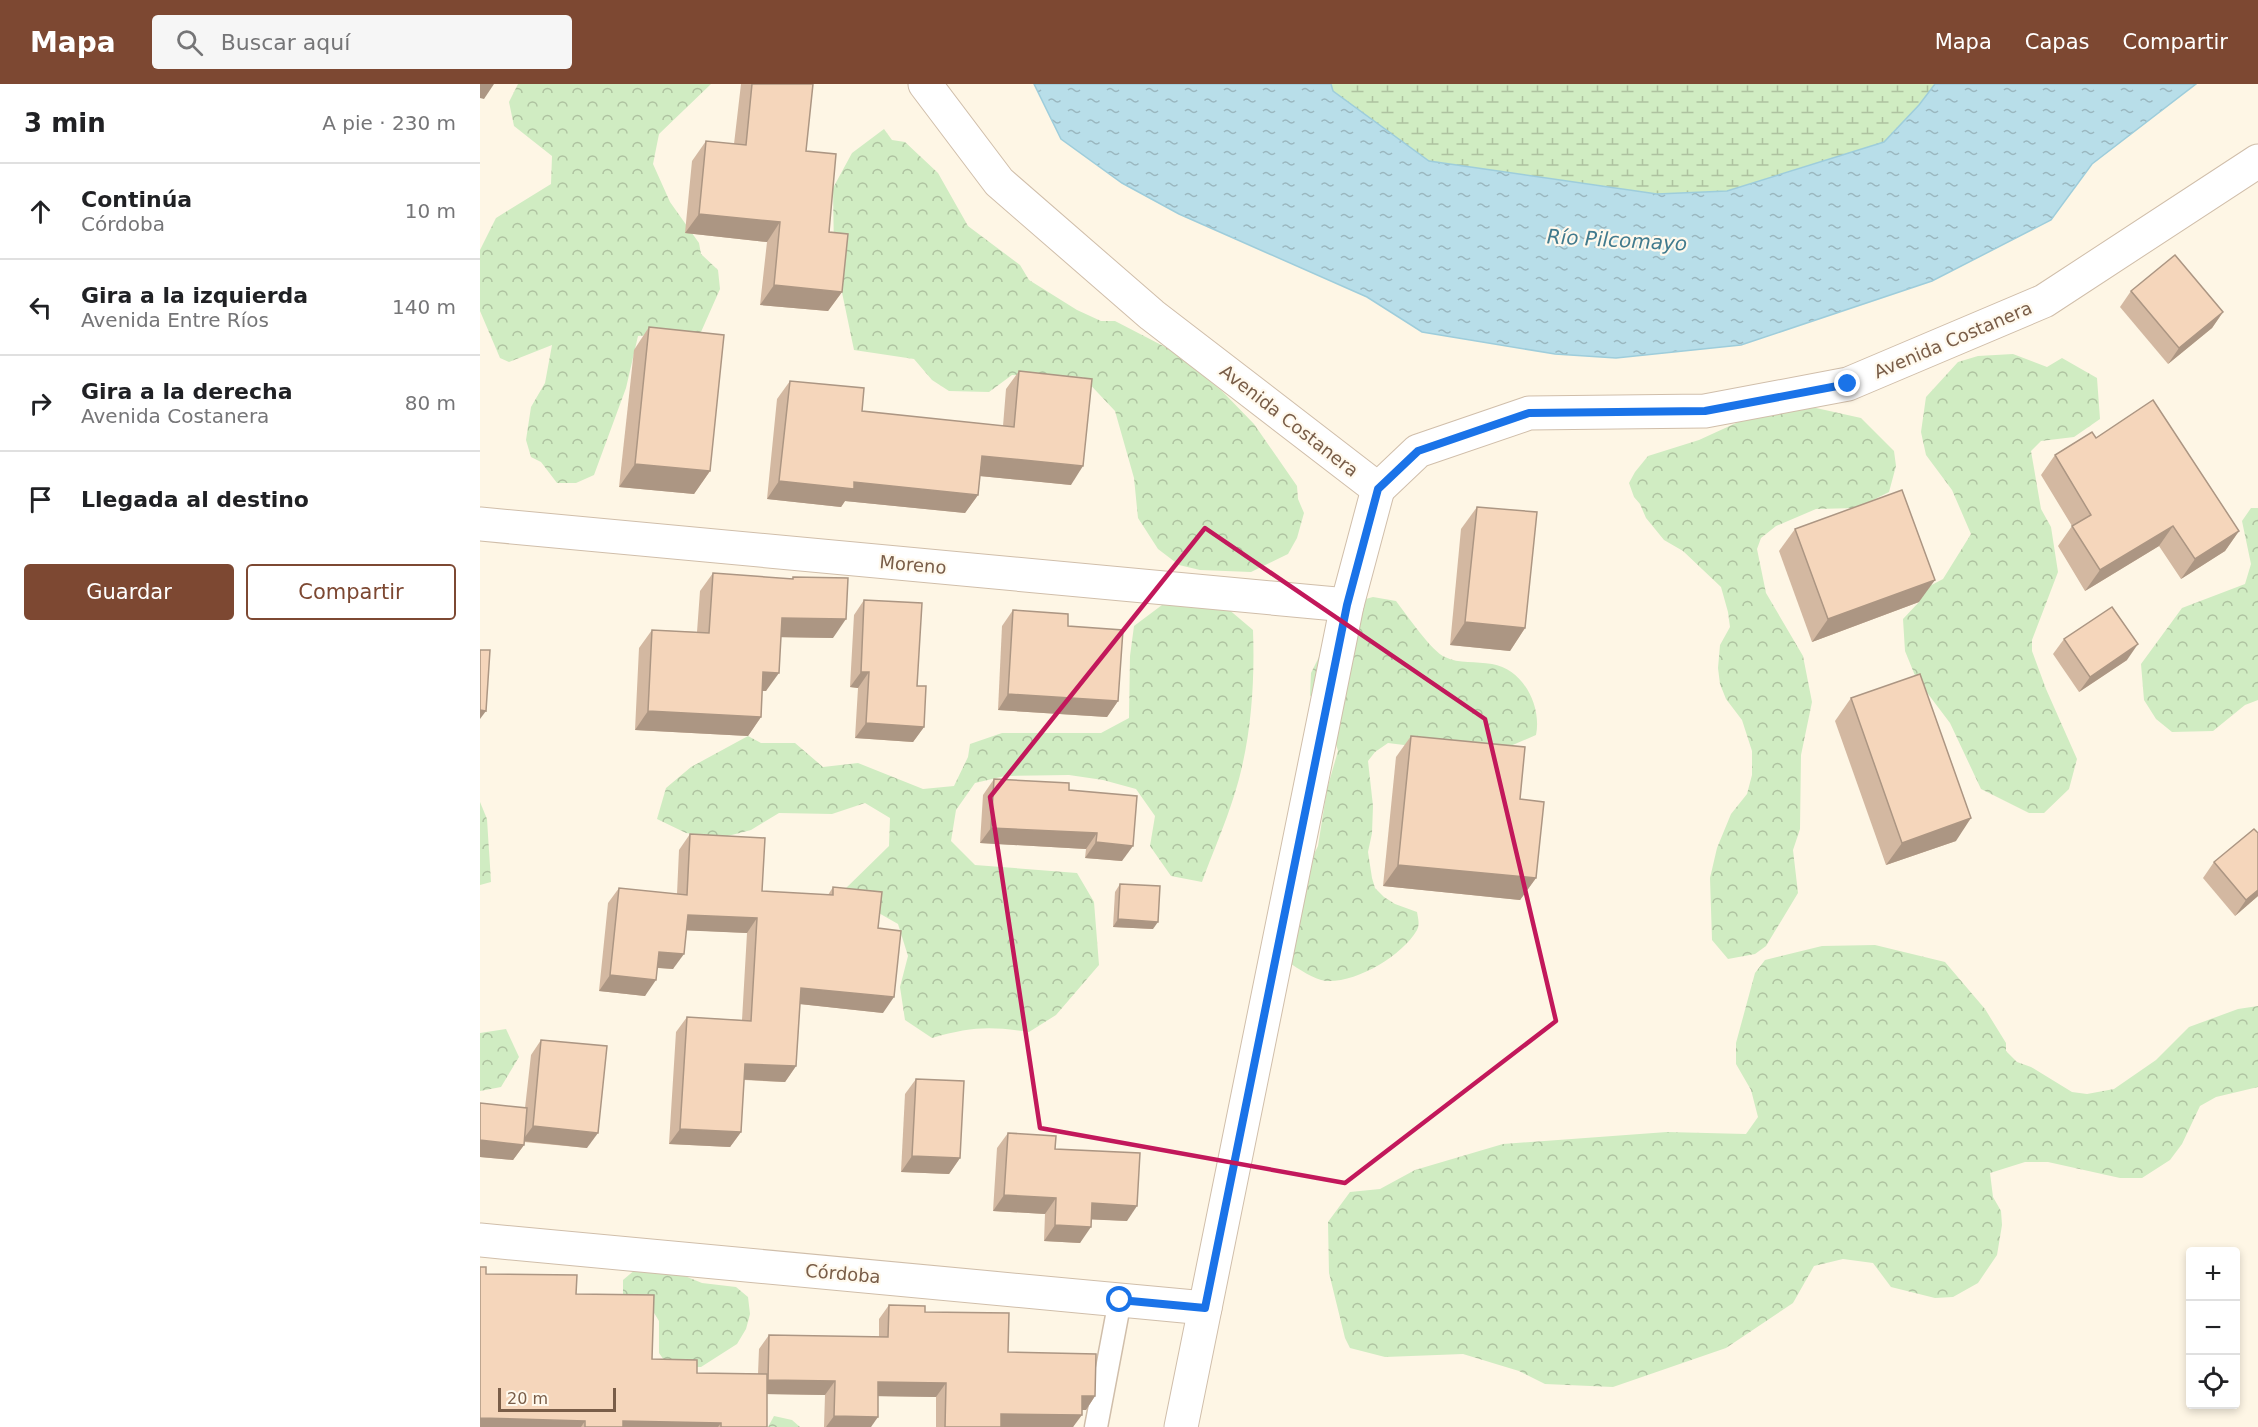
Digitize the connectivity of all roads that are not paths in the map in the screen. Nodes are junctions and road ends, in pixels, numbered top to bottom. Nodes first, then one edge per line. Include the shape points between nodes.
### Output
1 (925, 84) edge
2 (2258, 162) edge
3 (1378, 489) junction
4 (480, 524) edge
5 (1347, 605) junction
6 (480, 1240) edge
7 (1120, 1300) junction
8 (1205, 1308) junction
9 (1096, 1427) edge
10 (1181, 1427) edge

1 - 3 street, Avenida Costanera via 999,182 1152,315
2 - 3 street, Avenida Costanera via 2044,301 1848,384 1705,411 1529,413 1418,451
3 - 5 street
4 - 5 street, Moreno
5 - 8 street
6 - 7 street, Córdoba
7 - 8 street, Córdoba
7 - 9 lane
8 - 10 street

